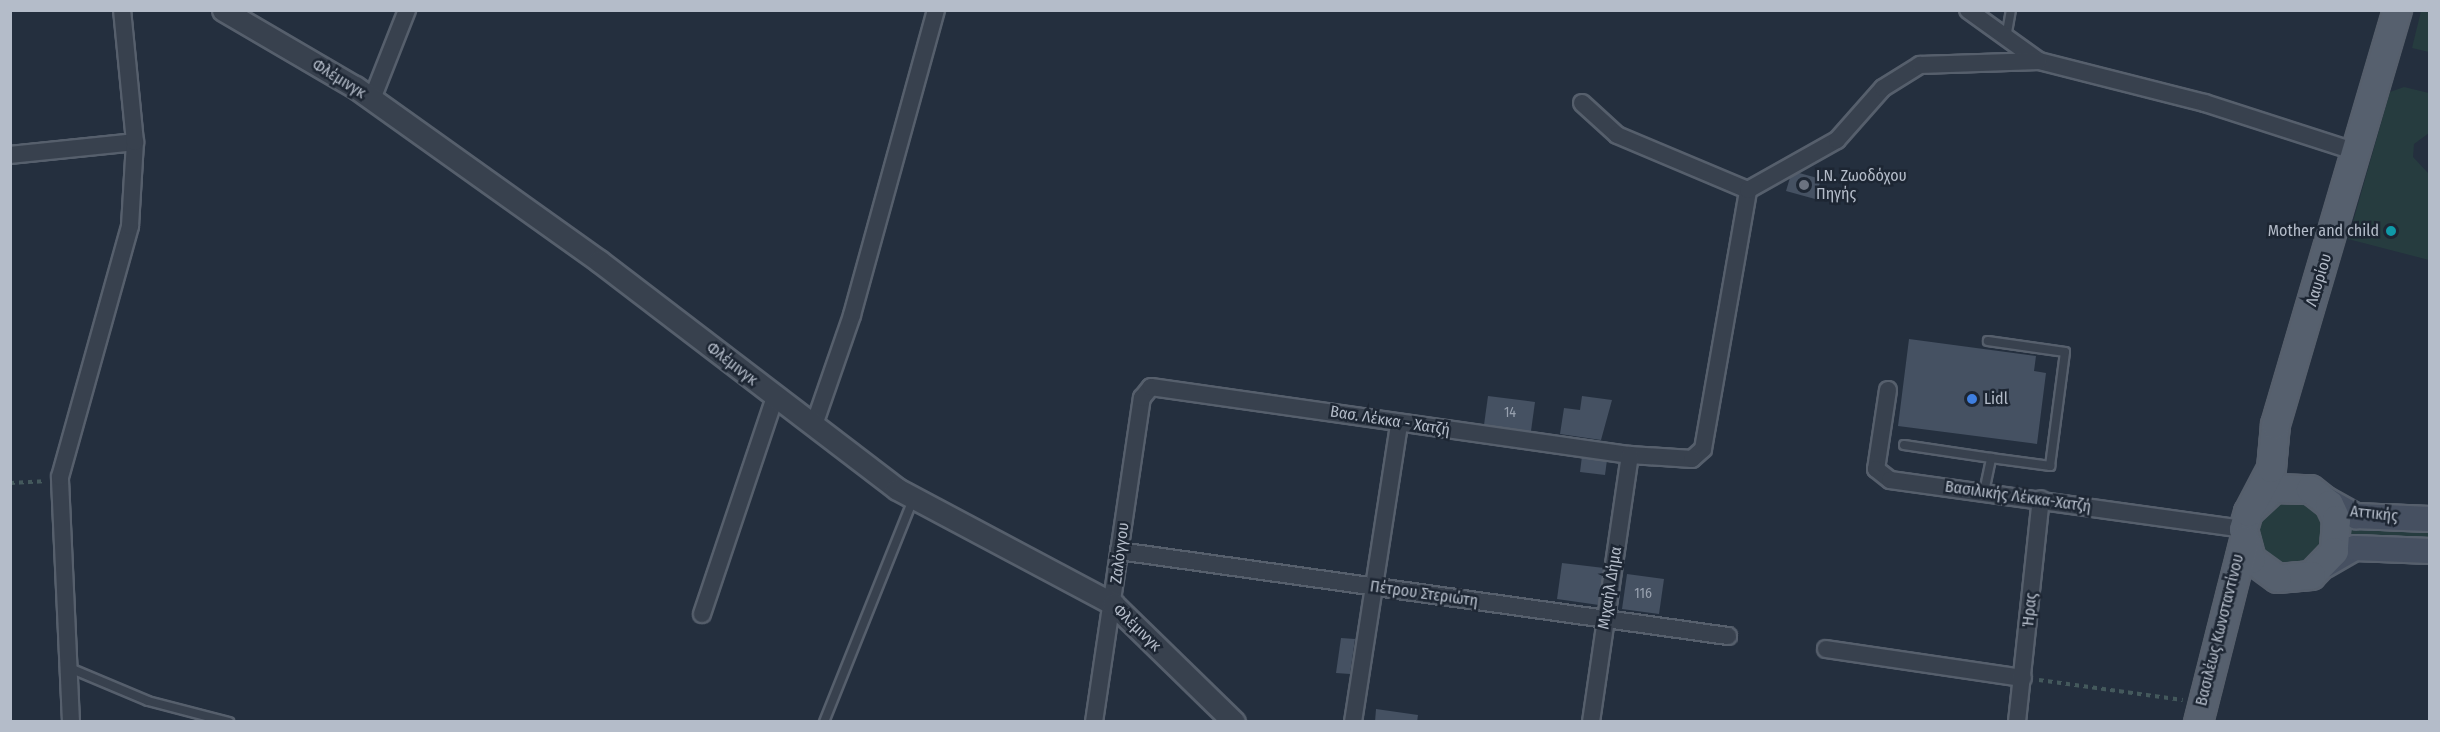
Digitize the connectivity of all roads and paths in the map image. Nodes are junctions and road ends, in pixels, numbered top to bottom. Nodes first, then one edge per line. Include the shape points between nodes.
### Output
1 (122, 10) edge
2 (223, 10) edge
3 (407, 10) edge
4 (936, 10) edge
5 (1968, 10) edge
6 (2011, 10) edge
7 (2397, 10) edge
8 (2006, 38) junction
9 (2039, 61) junction
10 (372, 99) junction
11 (1582, 103) dead end
12 (135, 142) junction
13 (2357, 152) junction
14 (10, 155) edge
15 (1748, 190) junction
16 (1988, 341) dead end
17 (1151, 387) joint
18 (1888, 390) dead end
19 (775, 397) junction
20 (2281, 406) junction
21 (1400, 424) junction
22 (814, 425) junction
23 (1904, 445) dead end
24 (1630, 455) junction
25 (1991, 458) junction
26 (60, 477) junction
27 (10, 483) edge
28 (1984, 492) junction
29 (2313, 492) junction
30 (914, 499) junction
31 (2041, 499) junction
32 (2430, 519) edge
33 (2245, 527) junction
34 (1119, 551) junction
35 (2430, 551) edge
36 (2325, 565) junction
37 (2287, 579) junction
38 (1373, 587) junction
39 (1113, 604) junction
40 (2224, 608) junction
41 (702, 614) dead end
42 (1605, 619) junction
43 (1728, 636) dead end
44 (1826, 649) dead end
45 (72, 669) junction
46 (2024, 678) junction
47 (188, 712) junction
48 (2199, 712) edge
49 (71, 722) edge
50 (186, 722) edge
51 (229, 722) edge
52 (824, 722) edge
53 (1094, 722) edge
54 (1234, 722) edge
55 (1353, 722) edge
56 (1591, 722) edge
57 (2017, 722) edge

1 - 12 street
2 - 10 street, Φλέμινγκ
3 - 10 street
4 - 22 street via 852,315
5 - 8 street
6 - 8 lane
7 - 13 main road, Λαυρίου
8 - 9 street
9 - 13 street via 2205,103
9 - 15 street via 1920,65 1883,88 1837,140
10 - 19 street, Φλέμινγκ via 599,261
11 - 15 street via 1617,135
12 - 14 street
12 - 26 street via 129,226
13 - 20 main road, Λαυρίου
15 - 24 street, Βασ. Λέκκα - Χατζή via 1703,449 1692,459
16 - 25 lane via 2065,352 2050,466
17 - 21 street, Βασ. Λέκκα - Χατζή
17 - 34 street, Ζαλόγγου via 1142,398
18 - 28 street, Βασιλικής Λέκκα-Χατζή via 1876,469 1881,475
19 - 22 street, Φλέμινγκ
19 - 41 street
20 - 29 main road via 2286,455
20 - 33 main road, Λαυρίου via 2271,468
21 - 24 street, Βασ. Λέκκα - Χατζή
21 - 38 street
22 - 30 street, Φλέμινγκ
23 - 25 lane
24 - 42 street, Μιχαήλ Δήμα
25 - 28 lane
26 - 27 path via 20,486
26 - 45 street
28 - 31 street, Βασιλικής Λέκκα-Χατζή
29 - 32 main road, Αττικής via 2356,516
29 - 33 main road via 2274,488
29 - 36 main road via 2333,511 2338,535
30 - 39 street, Φλέμινγκ
30 - 52 lane
31 - 33 street, Βασιλικής Λέκκα-Χατζή
31 - 46 street, Ήρας
33 - 37 main road via 2258,567
33 - 40 main road, Βασιλέως Κωνσταντίνου
34 - 38 street, Πέτρου Στεριώτη
34 - 39 street, Ζαλόγγου
35 - 36 main road, Αττικής via 2355,548
36 - 37 main road via 2303,578
37 - 40 main road via 2247,582
38 - 42 street, Πέτρου Στεριώτη
38 - 55 street
39 - 53 street, Ζαλόγγου
39 - 54 street, Φλέμινγκ
40 - 48 main road, Βασιλέως Κωνσταντίνου
42 - 43 street, Πέτρου Στεριώτη
42 - 56 street, Μιχαήλ Δήμα
44 - 46 street
45 - 47 lane
45 - 49 street
46 - 48 path
46 - 57 street, Ήρας
47 - 50 lane
47 - 51 lane

